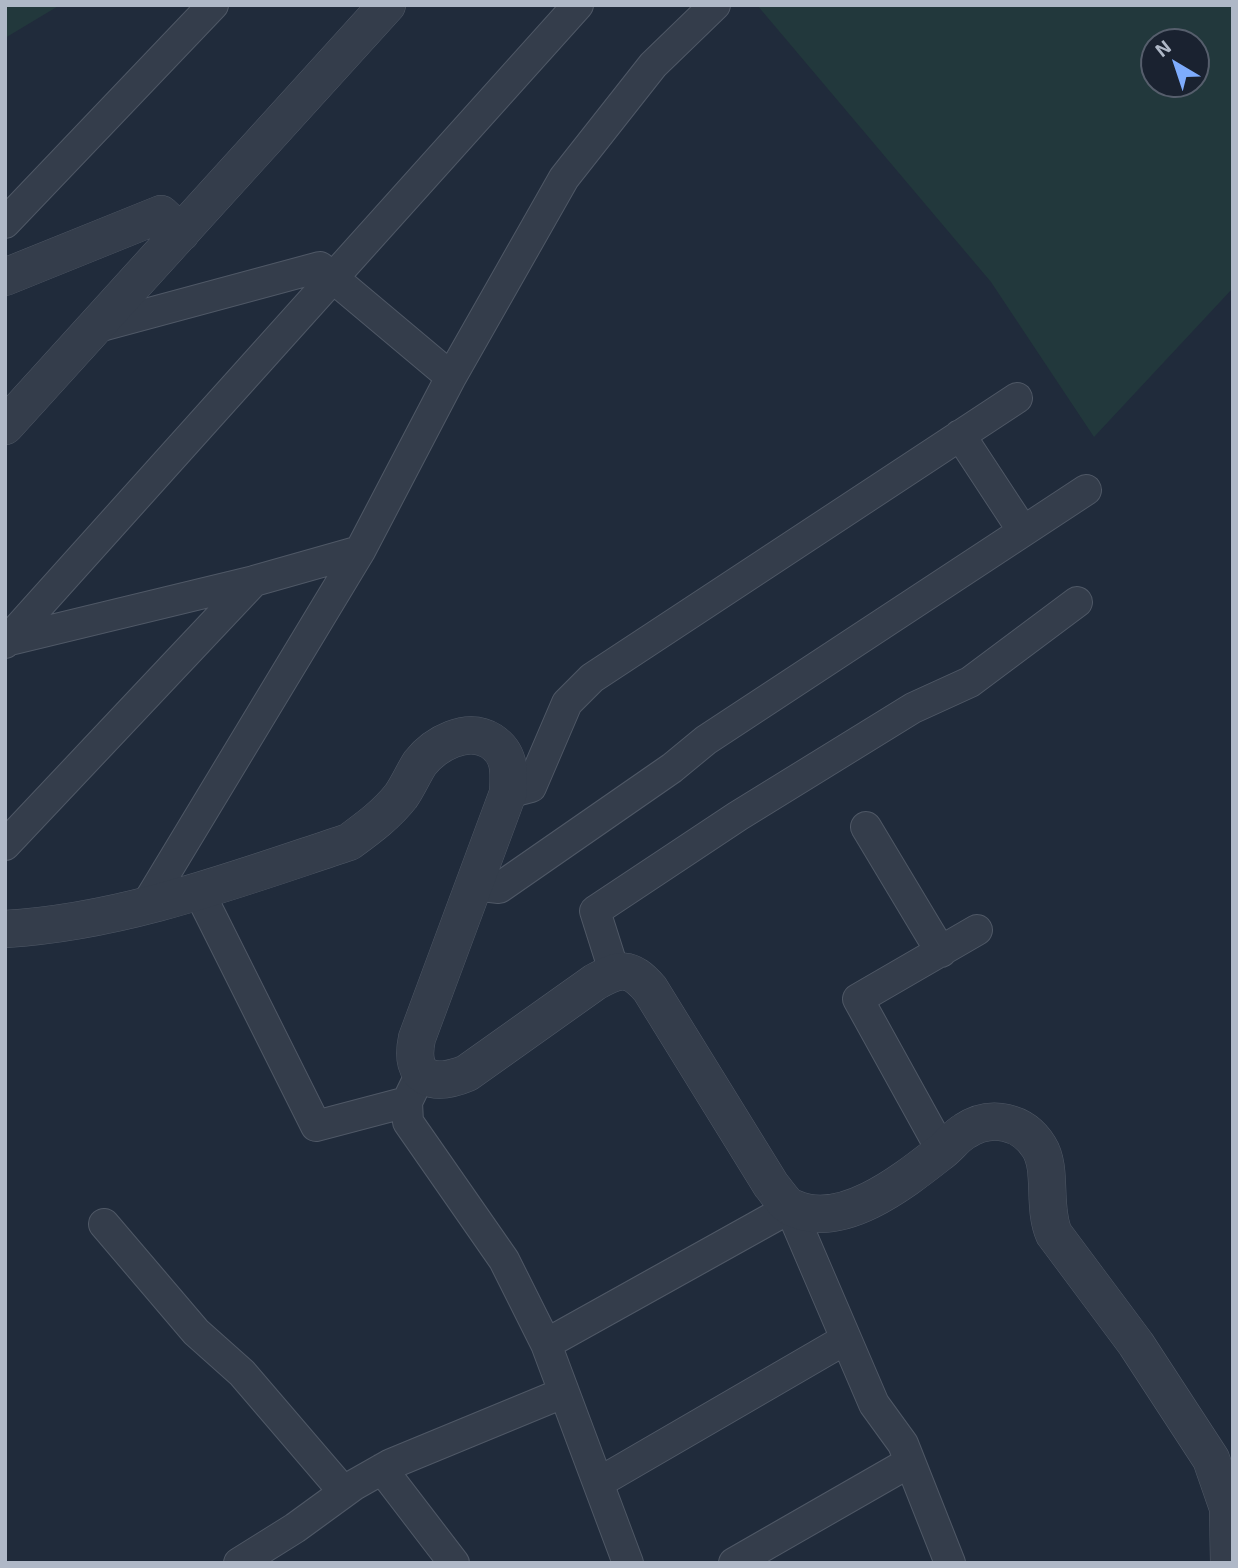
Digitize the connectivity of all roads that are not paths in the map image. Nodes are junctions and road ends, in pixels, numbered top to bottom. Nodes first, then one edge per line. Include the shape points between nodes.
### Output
1 (213, 5) edge
2 (387, 5) edge
3 (578, 5) edge
4 (715, 5) edge
5 (5, 223) edge
6 (181, 233) junction
7 (5, 277) edge
8 (332, 278) junction
9 (94, 328) junction
10 (451, 377) junction
11 (1017, 398) dead end
12 (5, 426) edge
13 (960, 435) junction
14 (1086, 490) dead end
15 (1023, 531) junction
16 (360, 551) junction
17 (254, 581) junction
18 (1077, 602) dead end
19 (6, 641) edge
20 (508, 793) junction
21 (866, 827) dead end
22 (5, 845) edge
23 (474, 886) junction
24 (199, 892) junction
25 (145, 907) junction
26 (5, 929) edge
27 (977, 930) dead end
28 (941, 952) junction
29 (614, 971) junction
30 (414, 1088) junction
31 (942, 1152) junction
32 (790, 1208) junction
33 (104, 1224) dead end
34 (846, 1339) junction
35 (546, 1344) junction
36 (564, 1393) junction
37 (910, 1462) junction
38 (382, 1469) junction
39 (598, 1483) junction
40 (344, 1492) junction
41 (239, 1563) edge
42 (454, 1563) edge
43 (628, 1563) edge
44 (734, 1563) edge
45 (950, 1563) edge
46 (1229, 1563) edge

1 - 5 street
2 - 6 street
3 - 8 street
4 - 10 street via 653,65 564,178
6 - 7 street via 160,214
6 - 9 street
8 - 9 street via 320,267
8 - 10 street
8 - 19 street
9 - 12 street
10 - 16 street
11 - 13 street
13 - 15 street
13 - 20 street via 592,678 566,703 531,787
14 - 15 street
15 - 23 street via 706,740 499,888
16 - 17 street
16 - 25 street
17 - 19 street
17 - 22 street
18 - 29 street via 970,682 913,708 595,911
20 - 23 street
20 - 24 street via 510,766 502,751 489,740 469,735 451,740 434,749 401,795 349,842
21 - 28 street
23 - 30 street via 417,1038
24 - 25 street
24 - 30 street via 316,1126
25 - 26 street
27 - 28 street
28 - 31 street via 858,999
29 - 30 street via 467,1073
29 - 32 street via 638,976 650,989 771,1185
30 - 35 street via 408,1122 504,1260
31 - 32 street via 853,1207 832,1213
31 - 46 street via 966,1130 1005,1121 1024,1130 1037,1144 1045,1157 1046,1217 1054,1234 1136,1344 1211,1459 1228,1508
32 - 34 street
32 - 35 street
33 - 40 street via 196,1332 242,1373
34 - 37 street via 874,1404 903,1444
34 - 39 street
35 - 36 street
36 - 38 street
36 - 39 street
37 - 44 street
37 - 45 street
38 - 40 street
38 - 42 street
39 - 43 street
40 - 41 street

